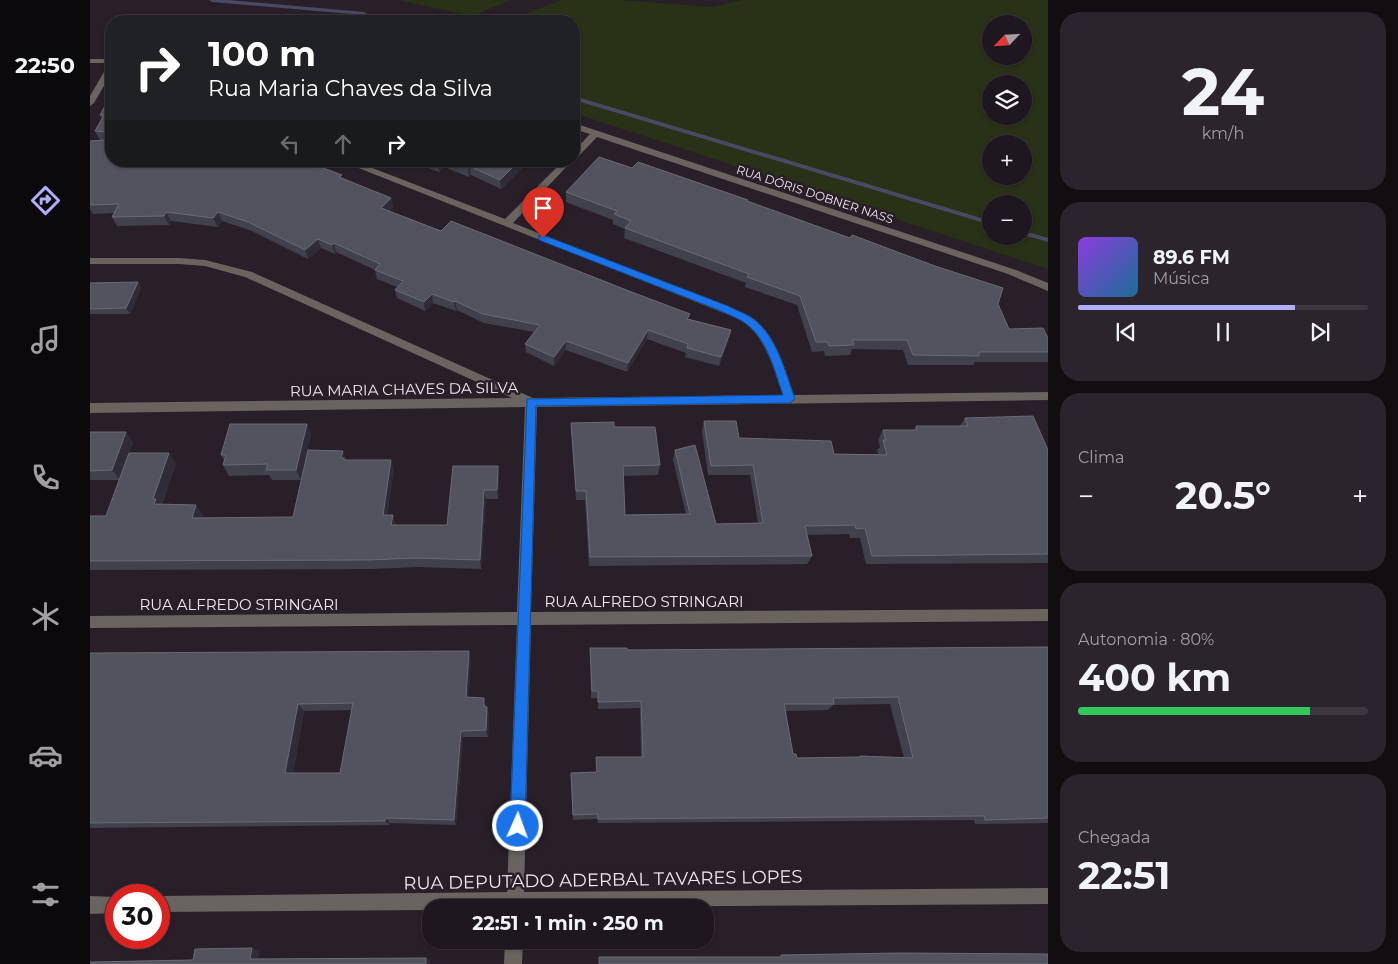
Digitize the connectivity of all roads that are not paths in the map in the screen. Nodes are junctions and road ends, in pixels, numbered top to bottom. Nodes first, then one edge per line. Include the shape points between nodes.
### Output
1 (90, 61) edge
2 (105, 61) edge
3 (105, 77) edge
4 (90, 103) edge
5 (580, 128) edge
6 (596, 134) junction
7 (580, 150) edge
8 (360, 167) edge
9 (562, 167) edge
10 (506, 224) junction
11 (90, 261) edge
12 (1048, 286) edge
13 (1048, 396) edge
14 (790, 399) junction
15 (531, 402) junction
16 (90, 408) edge
17 (1048, 615) edge
18 (524, 618) junction
19 (90, 622) edge
20 (1048, 896) edge
21 (515, 899) edge
22 (714, 901) edge
23 (170, 904) edge
24 (422, 904) edge
25 (90, 905) edge
26 (105, 905) edge
27 (514, 949) edge
28 (513, 964) edge

1 - 2 street
3 - 4 street
5 - 6 street, RUA DÓRIS DOBNER NASS
6 - 7 street
6 - 12 street, RUA DÓRIS DOBNER NASS
8 - 10 street
9 - 10 street
10 - 14 street via 748,320 770,347
11 - 15 street via 206,263 248,274
13 - 14 street, RUA MARIA CHAVES DA SILVA
14 - 15 street, RUA MARIA CHAVES DA SILVA
15 - 16 street, RUA MARIA CHAVES DA SILVA
15 - 18 street
17 - 18 street, RUA ALFREDO STRINGARI
18 - 19 street, RUA ALFREDO STRINGARI
18 - 21 street
20 - 22 street, RUA DEPUTADO ADERBAL TAVARES LOPES
23 - 24 street, RUA DEPUTADO ADERBAL TAVARES LOPES
25 - 26 street
27 - 28 street

